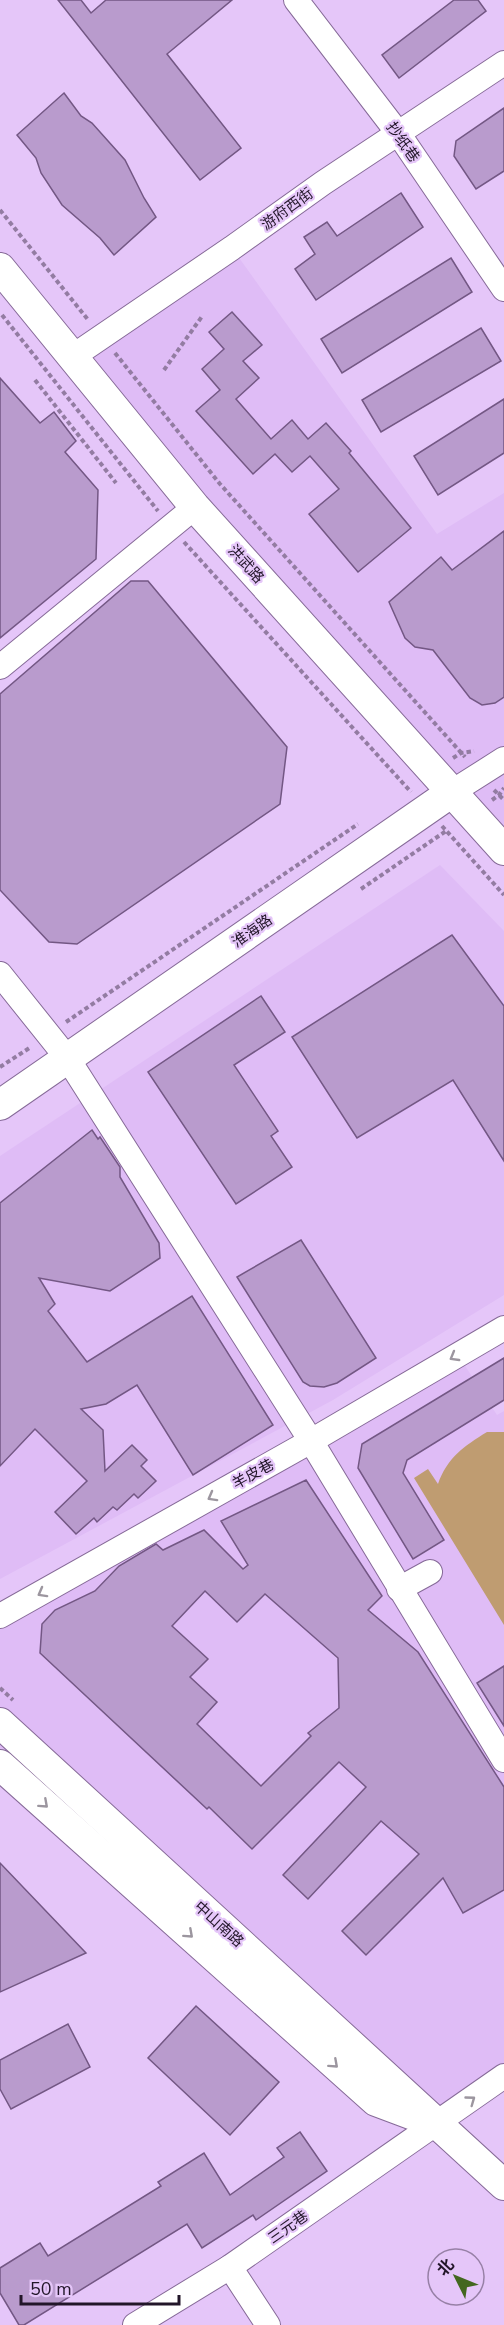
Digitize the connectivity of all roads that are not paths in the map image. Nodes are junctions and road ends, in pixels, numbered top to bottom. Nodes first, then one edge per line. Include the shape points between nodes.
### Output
1 (296, 0) edge
2 (504, 63) edge
3 (398, 133) junction
4 (0, 268) edge
5 (504, 289) edge
6 (72, 357) junction
7 (195, 507) junction
8 (0, 667) edge
9 (493, 754) edge
10 (452, 792) junction
11 (504, 850) edge
12 (0, 974) edge
13 (68, 1059) junction
14 (0, 1105) edge
15 (504, 1328) edge
16 (311, 1442) junction
17 (430, 1572) dead end
18 (399, 1589) junction
19 (0, 1616) edge
20 (0, 1723) edge
21 (504, 1760) edge
22 (0, 1765) edge
23 (504, 2076) edge
24 (438, 2124) junction
25 (504, 2185) edge
26 (230, 2267) junction
27 (135, 2325) edge
28 (268, 2325) edge

1 - 3 street, 抄纸巷
2 - 3 street, 游府西街
3 - 5 street, 抄纸巷
3 - 6 street, 游府西街
4 - 6 main road, 洪武路
6 - 7 main road, 洪武路
7 - 8 street
7 - 10 main road, 洪武路
9 - 10 street, 淮海路
10 - 11 main road, 洪武路
10 - 13 main road, 淮海路
12 - 13 street
13 - 14 main road, 淮海路
13 - 16 street
15 -> 16 street, 羊皮巷
16 - 18 street
16 -> 19 street, 羊皮巷
17 - 18 street
18 - 21 street
20 - 24 street
22 -> 24 main road, 中山南路 via 376,2100
24 -> 23 street, 三元巷
24 - 25 street
24 - 26 street, 三元巷
26 - 27 street, 三元巷
26 - 28 street

